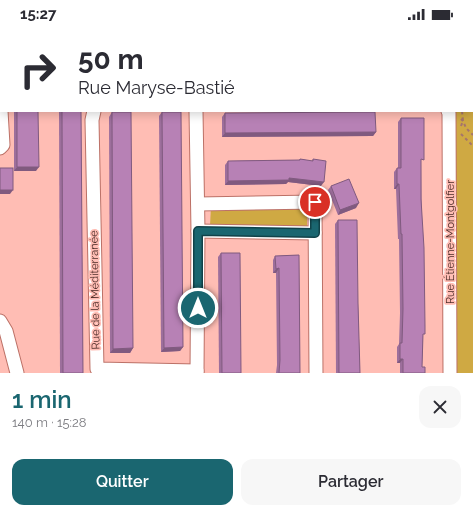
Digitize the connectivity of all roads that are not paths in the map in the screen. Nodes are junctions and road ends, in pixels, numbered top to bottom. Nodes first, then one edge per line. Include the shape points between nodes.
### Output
1 (1, 112) edge
2 (94, 112) edge
3 (196, 112) edge
4 (448, 112) edge
5 (0, 148) edge
6 (198, 204) junction
7 (198, 231) junction
8 (315, 233) junction
9 (0, 321) edge
10 (197, 372) edge
11 (17, 373) edge
12 (316, 373) edge
13 (450, 373) edge

1 - 5 street via 3,145
2 - 10 street, Rue de la Méditerranée via 97,369
3 - 6 street
4 - 13 street, Rue Étienne-Montgolfier
6 - 7 street
6 - 8 street via 315,202
7 - 8 street
7 - 10 street
8 - 12 street
9 - 11 street via 6,331

